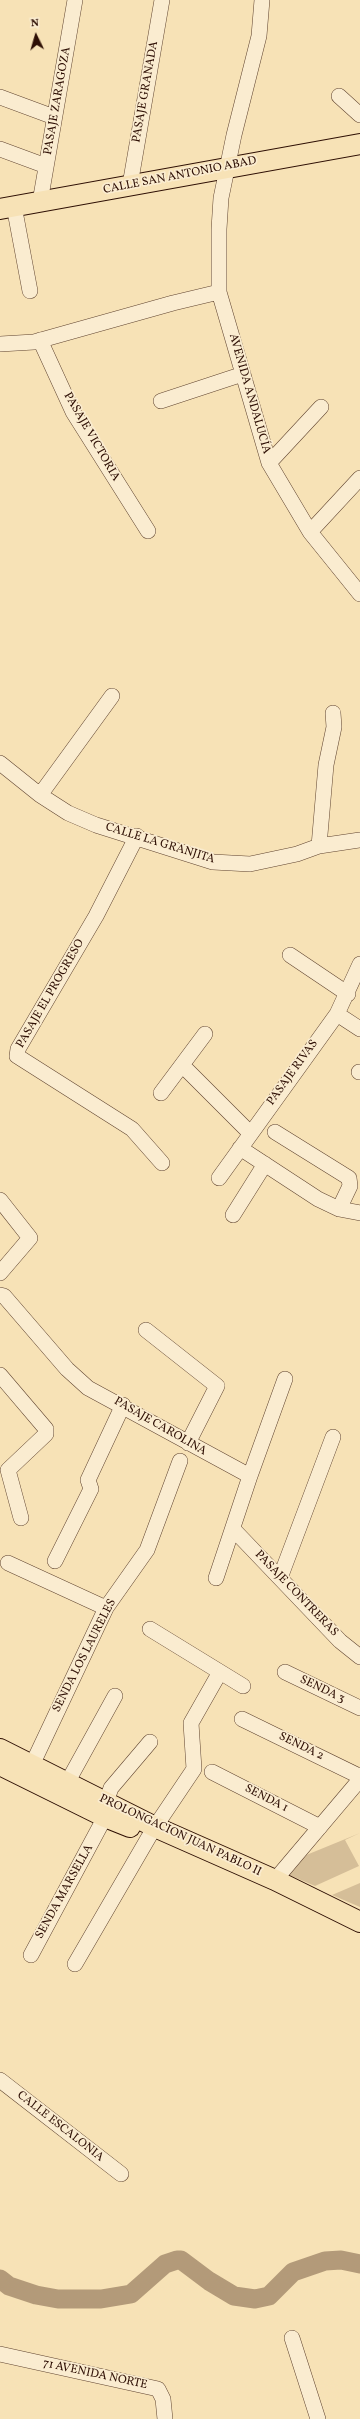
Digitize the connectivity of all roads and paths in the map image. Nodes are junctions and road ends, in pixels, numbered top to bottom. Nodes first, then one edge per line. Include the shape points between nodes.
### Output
1 (75, 0) edge
2 (162, 0) edge
3 (262, 0) edge
4 (339, 96) dead end
5 (0, 97) edge
6 (360, 115) edge
7 (54, 117) junction
8 (360, 144) edge
9 (0, 149) edge
10 (46, 166) junction
11 (227, 168) junction
12 (130, 185) junction
13 (40, 202) junction
14 (7, 208) edge
15 (30, 291) dead end
16 (220, 292) junction
17 (40, 340) junction
18 (0, 344) edge
19 (243, 374) junction
20 (161, 401) dead end
21 (321, 407) dead end
22 (269, 464) junction
23 (360, 478) edge
24 (148, 531) dead end
25 (310, 532) junction
26 (360, 594) edge
27 (112, 696) dead end
28 (333, 713) dead end
29 (0, 764) edge
30 (40, 795) junction
31 (137, 836) junction
32 (360, 840) edge
33 (319, 846) junction
34 (290, 955) dead end
35 (360, 964) edge
36 (348, 994) junction
37 (337, 1014) junction
38 (360, 1029) edge
39 (205, 1034) dead end
40 (182, 1065) junction
41 (160, 1093) dead end
42 (275, 1132) dead end
43 (250, 1133) junction
44 (240, 1148) junction
45 (162, 1163) dead end
46 (265, 1164) junction
47 (219, 1178) dead end
48 (0, 1200) edge
49 (339, 1209) junction
50 (360, 1213) edge
51 (233, 1215) dead end
52 (0, 1273) edge
53 (0, 1295) edge
54 (146, 1330) dead end
55 (285, 1379) dead end
56 (2, 1381) edge
57 (123, 1405) junction
58 (333, 1437) dead end
59 (188, 1443) junction
60 (180, 1461) dead end
61 (250, 1476) junction
62 (22, 1518) dead end
63 (233, 1529) junction
64 (54, 1561) dead end
65 (8, 1563) dead end
66 (216, 1578) dead end
67 (280, 1578) junction
68 (106, 1608) junction
69 (150, 1629) dead end
70 (360, 1657) edge
71 (220, 1672) junction
72 (284, 1672) dead end
73 (242, 1686) dead end
74 (115, 1696) dead end
75 (360, 1708) edge
76 (242, 1718) dead end
77 (150, 1742) dead end
78 (0, 1749) edge
79 (0, 1765) edge
80 (32, 1765) junction
81 (212, 1772) dead end
82 (360, 1776) edge
83 (68, 1783) junction
84 (103, 1816) junction
85 (320, 1827) junction
86 (153, 1831) junction
87 (274, 1880) junction
88 (360, 1922) edge
89 (360, 1933) edge
90 (31, 1955) dead end
91 (75, 1964) dead end
92 (0, 2080) edge
93 (121, 2174) dead end
94 (292, 2338) dead end
95 (0, 2354) edge
96 (165, 2419) edge
97 (318, 2419) edge

1 - 7 street, PASAJE ZARAGOZA
2 - 12 street, PASAJE GRANADA
3 - 11 street, AVENIDA ANDALUCÍA via 259,36
4 - 6 street
5 - 7 street
7 - 10 street, PASAJE ZARAGOZA
8 - 11 main road, CALLE SAN ANTONIO ABAD
9 - 10 street
10 - 13 street, PASAJE ZARAGOZA
11 - 12 main road, CALLE SAN ANTONIO ABAD
11 - 16 street, AVENIDA ANDALUCÍA via 219,229
12 - 13 main road, CALLE SAN ANTONIO ABAD
13 - 14 main road, CALLE SAN ANTONIO ABAD
14 - 15 street
16 - 17 street
16 - 19 street, AVENIDA ANDALUCÍA
17 - 18 street
17 - 24 street, PASAJE VICTORIA via 73,412
19 - 20 street
19 - 22 street, AVENIDA ANDALUCÍA
21 - 22 street
22 - 25 street, AVENIDA ANDALUCÍA
23 - 25 street
25 - 26 street, AVENIDA ANDALUCÍA
27 - 30 street
28 - 33 street via 334,727 326,764
29 - 30 street, CALLE LA GRANJITA
30 - 31 street, CALLE LA GRANJITA via 68,813 96,825
31 - 33 street, CALLE LA GRANJITA via 213,862 250,864 297,854
31 - 45 street, PASAJE EL PROGRESO via 96,916 18,1049 17,1056 132,1129
32 - 33 street, CALLE LA GRANJITA
34 - 36 street
35 - 36 street, PASAJE RIVAS
36 - 37 street, PASAJE RIVAS
37 - 38 street
37 - 43 street, PASAJE RIVAS
39 - 40 street
40 - 41 street
40 - 43 street
42 - 49 street via 349,1178 350,1186
43 - 44 street, PASAJE RIVAS
44 - 46 street
44 - 47 street, PASAJE RIVAS
46 - 49 street via 318,1199
46 - 51 street
48 - 52 street via 30,1238
49 - 50 street
53 - 57 street, PASAJE CAROLINA via 4,1296 67,1369 88,1388
54 - 59 street via 217,1386
55 - 61 street
56 - 62 street via 46,1428 46,1434 8,1470
57 - 59 street, PASAJE CAROLINA
57 - 64 street via 88,1480 91,1489
58 - 67 street
59 - 61 street, PASAJE CAROLINA
60 - 68 street, SENDA LOS LAURELES via 147,1550
61 - 63 street
63 - 66 street
63 - 67 street, PASAJE CONTRERAS
65 - 68 street
67 - 70 street, PASAJE CONTRERAS via 340,1641
68 - 80 street, SENDA LOS LAURELES
69 - 71 street
71 - 73 street
71 - 86 street via 191,1722 194,1768
72 - 75 street, SENDA 3
74 - 83 street
76 - 82 street, SENDA 2
77 - 84 street, SENDA MARSELLA via 111,1788
78 - 80 main road, PROLONGACION JUAN PABLO II
79 - 84 main road, PROLONGACION JUAN PABLO II
80 - 83 main road, PROLONGACION JUAN PABLO II
81 - 85 street, SENDA 1
82 - 85 street
83 - 84 main road, PROLONGACION JUAN PABLO II
84 - 86 main road, PROLONGACION JUAN PABLO II
84 - 90 street, SENDA MARSELLA
85 - 87 street
86 - 87 main road, PROLONGACION JUAN PABLO II
86 - 89 main road, PROLONGACION JUAN PABLO II
86 - 91 street
87 - 88 main road, PROLONGACION JUAN PABLO II
92 - 93 street, CALLE ESCALONIA
94 - 97 street
95 - 96 street, 71 AVENIDA NORTE via 158,2389 163,2399

